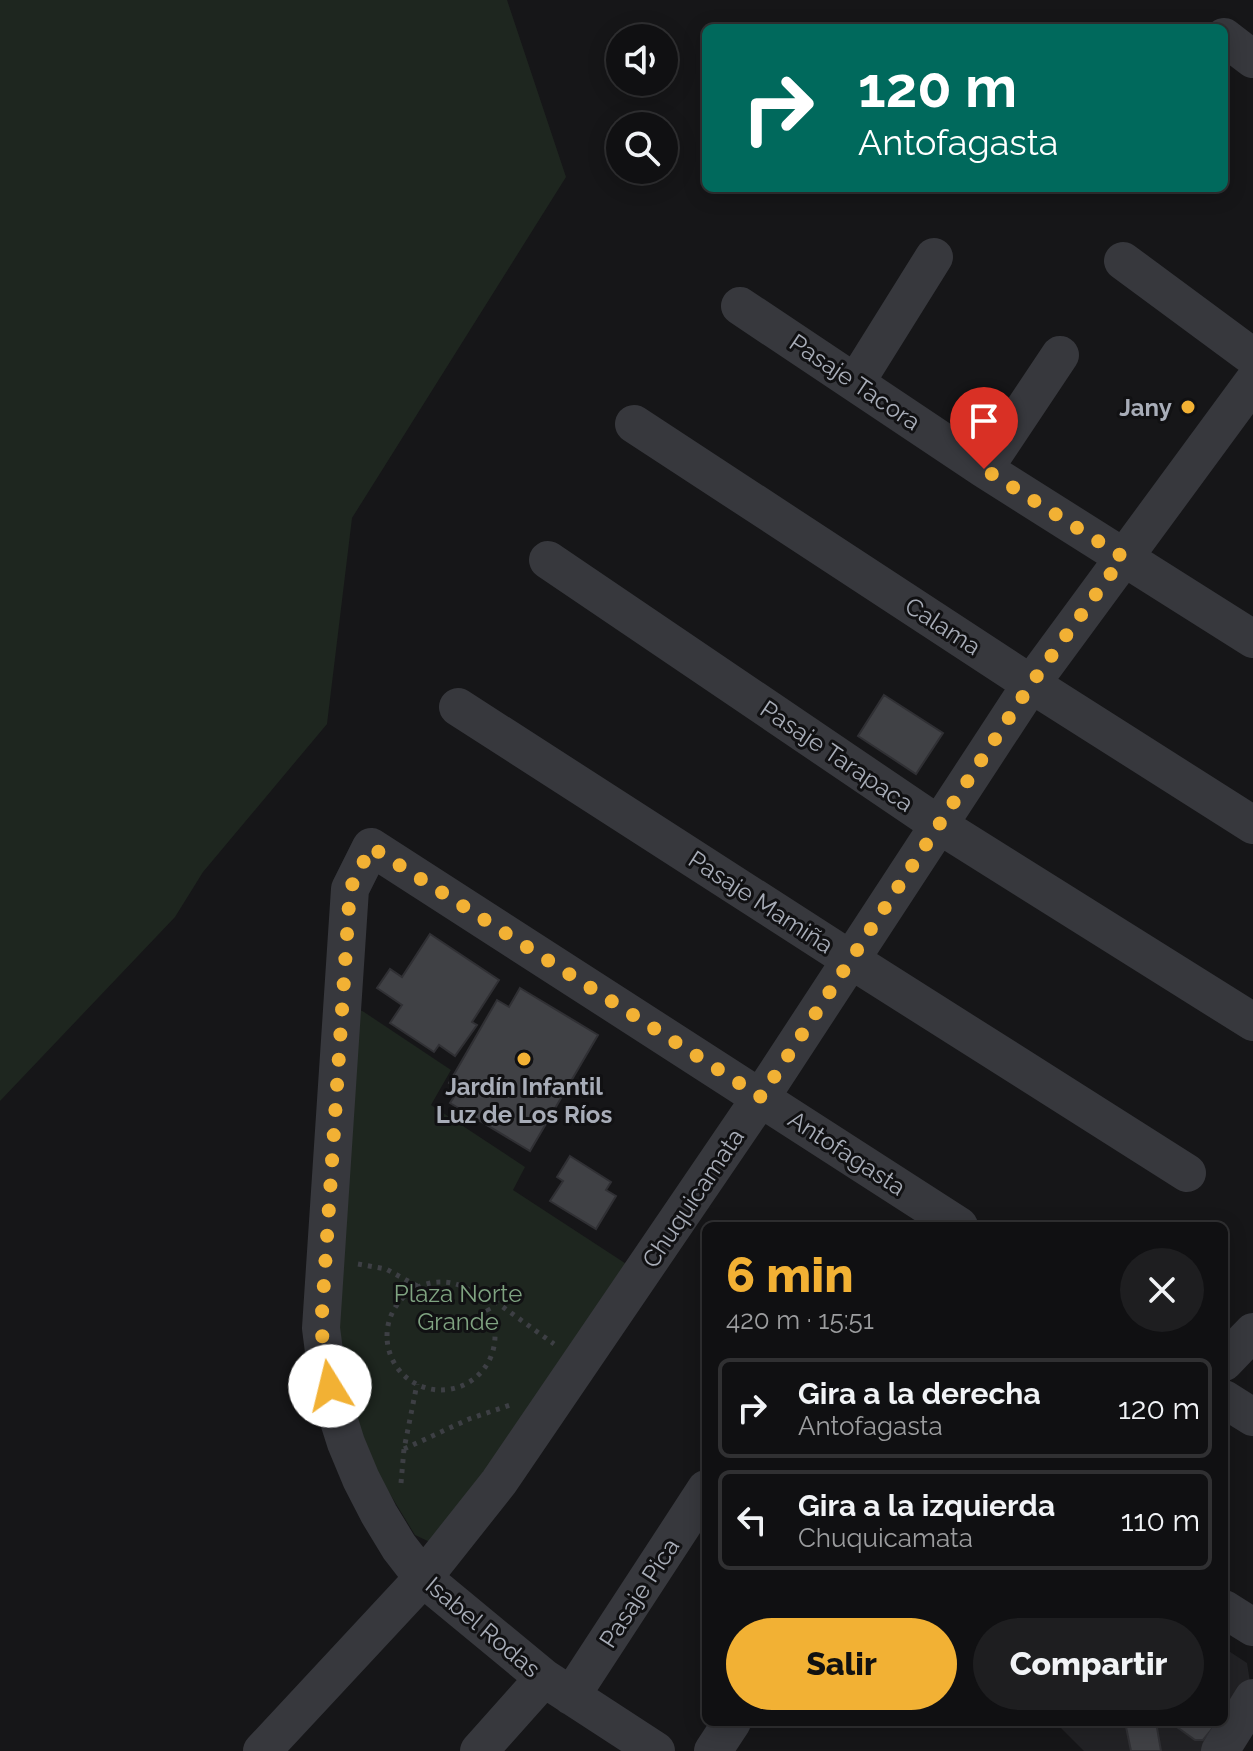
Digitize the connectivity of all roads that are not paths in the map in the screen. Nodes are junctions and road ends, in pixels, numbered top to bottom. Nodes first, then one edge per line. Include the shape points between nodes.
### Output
1 (1228, 40) edge
2 (1253, 59) edge
3 (934, 257) dead end
4 (1123, 261) dead end
5 (740, 306) dead end
6 (1060, 355) dead end
7 (1253, 357) edge
8 (856, 382) junction
9 (1253, 382) edge
10 (634, 424) dead end
11 (984, 469) junction
12 (1123, 557) junction
13 (548, 560) dead end
14 (1253, 639) edge
15 (1031, 684) junction
16 (458, 707) dead end
17 (939, 825) junction
18 (1253, 825) edge
19 (371, 847) joint
20 (851, 960) junction
21 (1253, 1022) edge
22 (761, 1097) junction
23 (1187, 1173) dead end
24 (953, 1222) edge
25 (1253, 1332) edge
26 (1228, 1358) edge
27 (1228, 1401) edge
28 (1253, 1417) edge
29 (702, 1494) edge
30 (423, 1578) junction
31 (1228, 1611) edge
32 (1253, 1627) edge
33 (558, 1687) junction
34 (1253, 1698) edge
35 (729, 1726) edge
36 (262, 1751) edge
37 (479, 1751) edge
38 (656, 1751) edge
39 (713, 1751) edge
40 (1220, 1751) edge

1 - 2 street
3 - 8 street
4 - 7 street
5 - 8 street, Pasaje Tacora
6 - 11 street
8 - 11 street, Pasaje Tacora
9 - 12 street, Chuquicamata
10 - 15 street, Calama
11 - 12 street, Pasaje Tacora
12 - 14 street, Pasaje Tacora
12 - 15 street, Chuquicamata
13 - 17 street, Pasaje Tarapaca
15 - 17 street, Chuquicamata
15 - 18 street, Calama
16 - 20 street, Pasaje Mamiña
17 - 20 street, Chuquicamata
17 - 21 street, Pasaje Tarapaca
19 - 22 street, Antofagasta
19 - 30 street, Isabel Rodas via 350,889 321,1328 346,1443 379,1514
20 - 22 street, Chuquicamata
20 - 23 street, Pasaje Mamiña
22 - 24 street, Antofagasta
22 - 30 street, Chuquicamata via 499,1482
25 - 26 street
27 - 28 street
29 - 33 street, Pasaje Pica
30 - 33 street, Isabel Rodas
30 - 36 street, Chuquicamata
31 - 32 street
33 - 37 street, Pasaje Pica
33 - 38 street, Isabel Rodas
34 - 40 street
35 - 39 street

